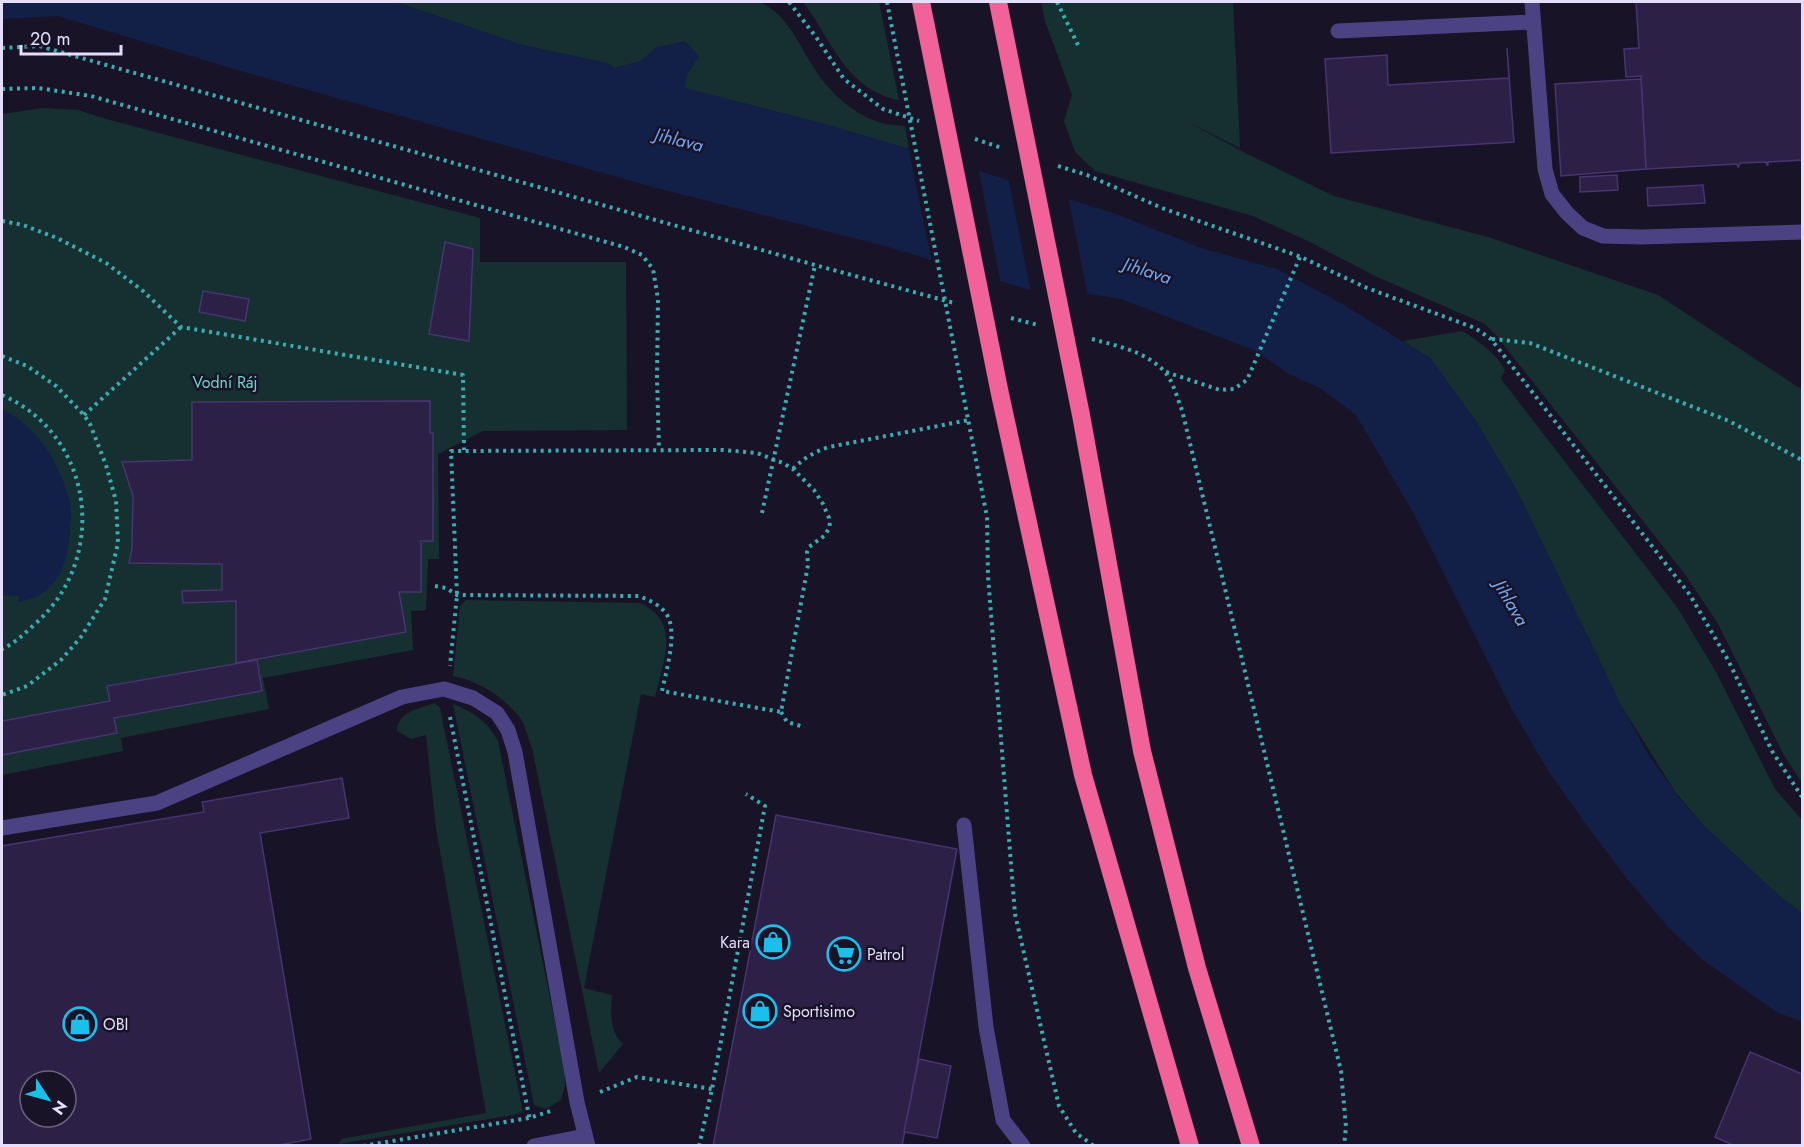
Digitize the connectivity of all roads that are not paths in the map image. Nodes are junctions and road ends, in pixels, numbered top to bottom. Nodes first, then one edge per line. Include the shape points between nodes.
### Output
1 (921, 2) edge
2 (998, 2) edge
3 (1532, 2) edge
4 (1533, 22) junction
5 (1338, 31) dead end
6 (1803, 232) edge
7 (964, 825) dead end
8 (2, 828) edge
9 (1188, 1140) edge
10 (1249, 1140) edge
11 (586, 1141) edge
12 (534, 1146) edge
13 (1023, 1146) edge

1 - 9 highway via 1083,776
2 - 10 highway via 1081,416 1142,751 1197,968
3 - 4 lane
4 - 5 lane
4 - 6 lane via 1545,169 1552,194 1583,228 1603,236 1642,237
7 - 13 lane via 986,1027 1003,1120
8 - 11 lane via 157,803 402,697 444,689 473,698 496,713 508,730 515,752
11 - 12 lane

